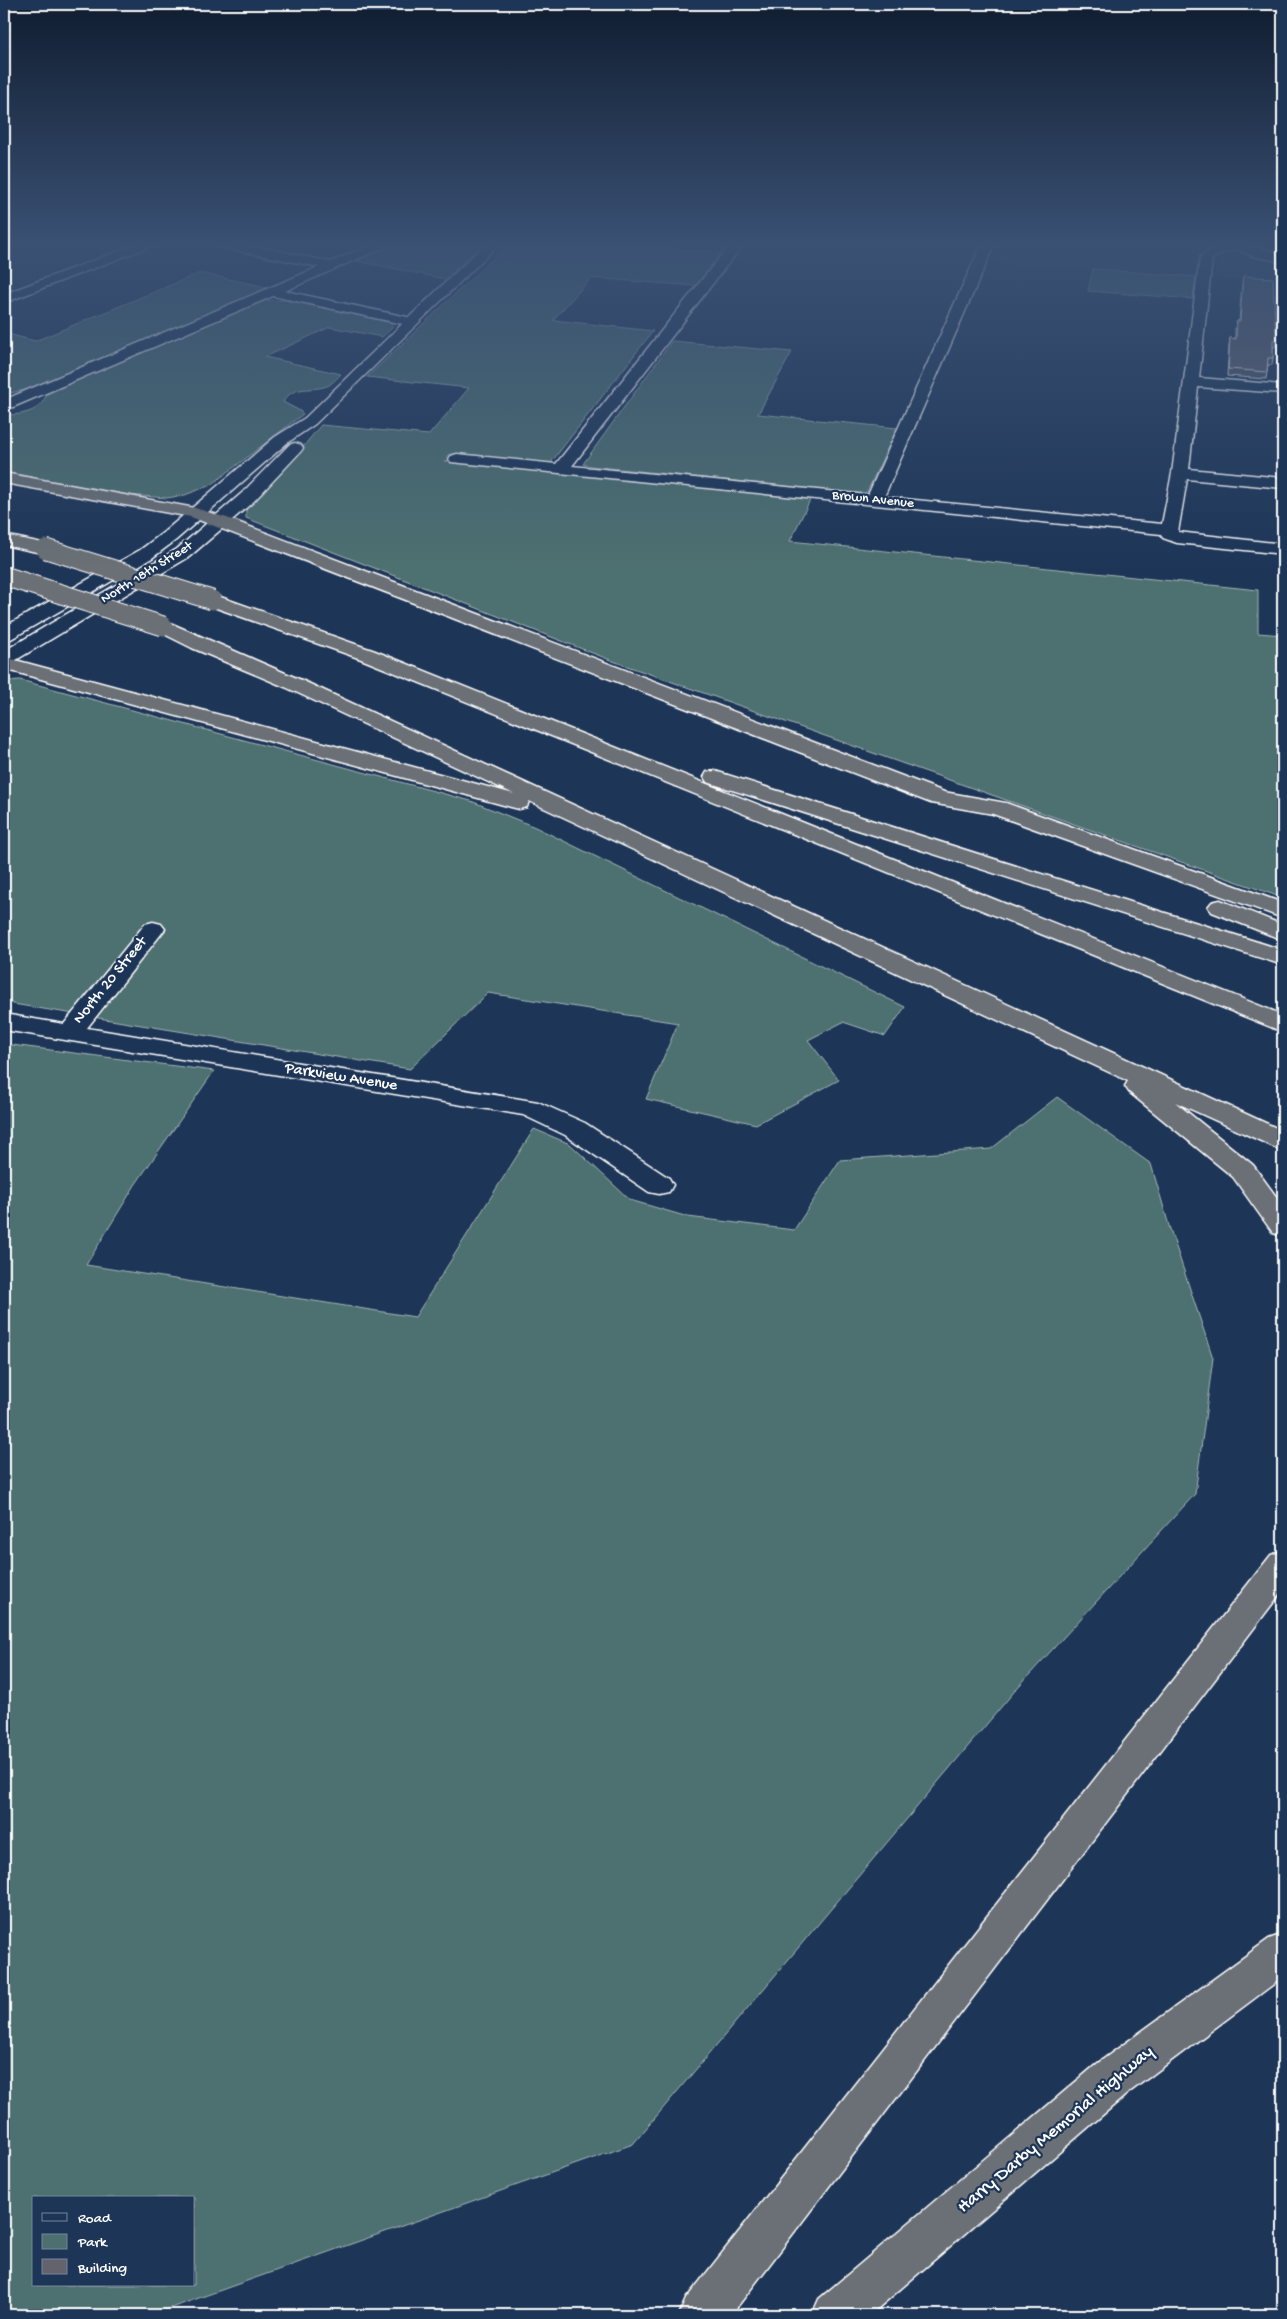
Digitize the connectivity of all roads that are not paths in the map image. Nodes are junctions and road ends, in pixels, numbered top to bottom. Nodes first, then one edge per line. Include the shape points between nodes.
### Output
1 (132, 351) edge
2 (382, 351) edge
3 (654, 351) edge
4 (941, 351) edge
5 (1195, 351) edge
6 (1192, 382) junction
7 (1283, 389) edge
8 (8, 404) dead end
9 (310, 421) junction
10 (457, 459) dead end
11 (561, 469) junction
12 (1180, 473) junction
13 (4, 478) edge
14 (1283, 483) edge
15 (874, 500) junction
16 (195, 513) junction
17 (221, 522) junction
18 (1169, 530) junction
19 (4, 540) edge
20 (1283, 549) edge
21 (4, 576) edge
22 (4, 635) edge
23 (4, 659) edge
24 (4, 663) edge
25 (499, 708) junction
26 (939, 798) junction
27 (590, 821) junction
28 (1283, 911) edge
29 (153, 928) dead end
30 (1283, 932) edge
31 (1283, 958) edge
32 (4, 1022) edge
33 (1283, 1024) edge
34 (69, 1034) junction
35 (1106, 1060) junction
36 (1283, 1142) edge
37 (659, 1185) dead end
38 (1283, 1226) edge
39 (1283, 1565) edge
40 (1283, 1953) edge
41 (702, 2315) edge
42 (835, 2315) edge

1 - 8 street
2 - 9 street, North 18th Street
3 - 11 street
4 - 15 street
5 - 6 street
6 - 7 street
6 - 12 street
9 - 16 street, North 18th Street via 281,440
9 - 17 street, North 18th Street via 300,443
10 - 11 street, Brown Avenue
11 - 15 street, Brown Avenue
12 - 14 street
12 - 18 street
13 - 16 highway
15 - 18 street, Brown Avenue
16 - 17 highway
16 - 22 street, North 18th Street via 146,554
17 - 23 street, North 18th Street via 183,553
17 - 26 highway
18 - 20 street, Brown Avenue via 1169,534 1177,538
19 - 25 highway, bridge via 46,549 212,600 368,655
21 - 27 highway, bridge via 163,626
24 - 27 highway
25 - 31 highway
25 - 33 highway
26 - 28 highway via 998,808
26 - 30 highway
27 - 35 highway
29 - 34 street, North 20 Street
32 - 34 street, Parkview Avenue
34 - 37 street, Parkview Avenue via 530,1108 575,1129
35 - 36 highway
35 - 38 highway via 1243,1171
39 - 41 highway
40 - 42 highway, Harry Darby Memorial Highway via 1113,2078

